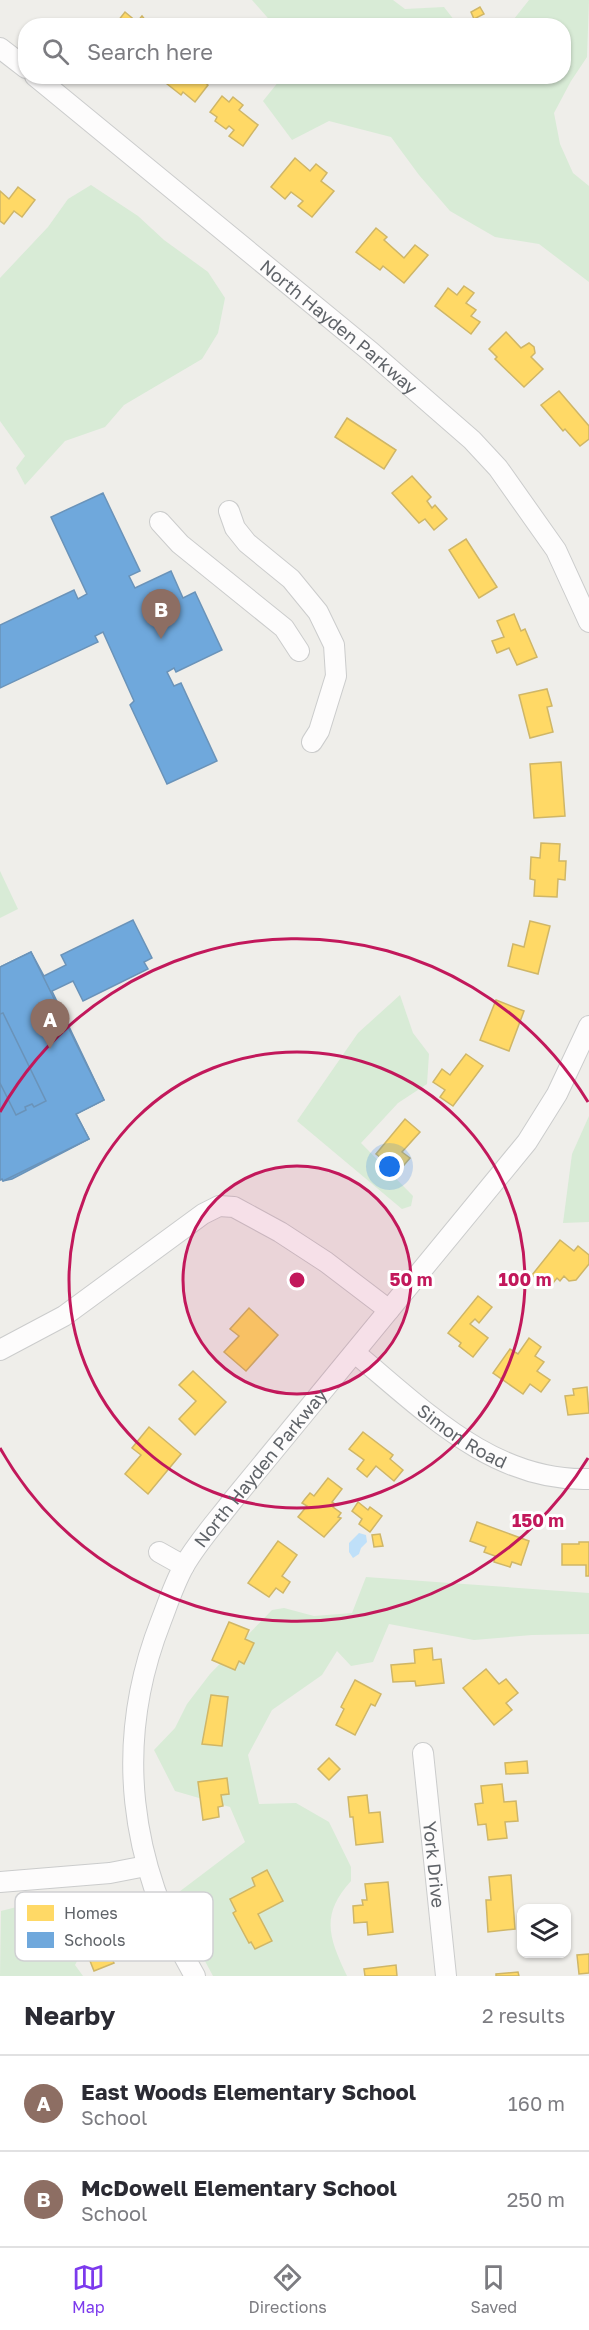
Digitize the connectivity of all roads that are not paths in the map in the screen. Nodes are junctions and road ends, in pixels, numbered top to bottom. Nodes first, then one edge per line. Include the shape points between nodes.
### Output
1 (0, 48) edge
2 (18, 62) edge
3 (45, 84) edge
4 (229, 511) dead end
5 (160, 522) dead end
6 (589, 622) edge
7 (299, 651) dead end
8 (312, 742) dead end
9 (589, 1026) edge
10 (389, 1310) junction
11 (0, 1350) edge
12 (355, 1353) junction
13 (589, 1479) edge
14 (159, 1552) dead end
15 (184, 1566) junction
16 (423, 1753) dead end
17 (146, 1866) junction
18 (0, 1882) edge
19 (155, 1892) edge
20 (186, 1961) edge
21 (195, 1976) edge
22 (446, 1976) edge

1 - 2 street
3 - 6 street, North Hayden Parkway via 472,440 498,468 556,550
4 - 8 street via 235,528 247,543 291,579 318,612 334,645 336,676
5 - 7 street via 180,544 284,628
9 - 10 street, North Hayden Parkway via 557,1094 527,1142
10 - 11 street via 280,1232 234,1207 219,1206 64,1316
10 - 12 street, North Hayden Parkway
12 - 13 street, Simon Road via 461,1440 496,1460 537,1475
12 - 15 street, North Hayden Parkway via 233,1500
14 - 15 street
15 - 17 street, North Hayden Parkway via 149,1651 139,1692 132,1758
16 - 22 street, York Drive
17 - 18 street via 110,1873
17 - 19 street, North Hayden Parkway
20 - 21 street, North Hayden Parkway

